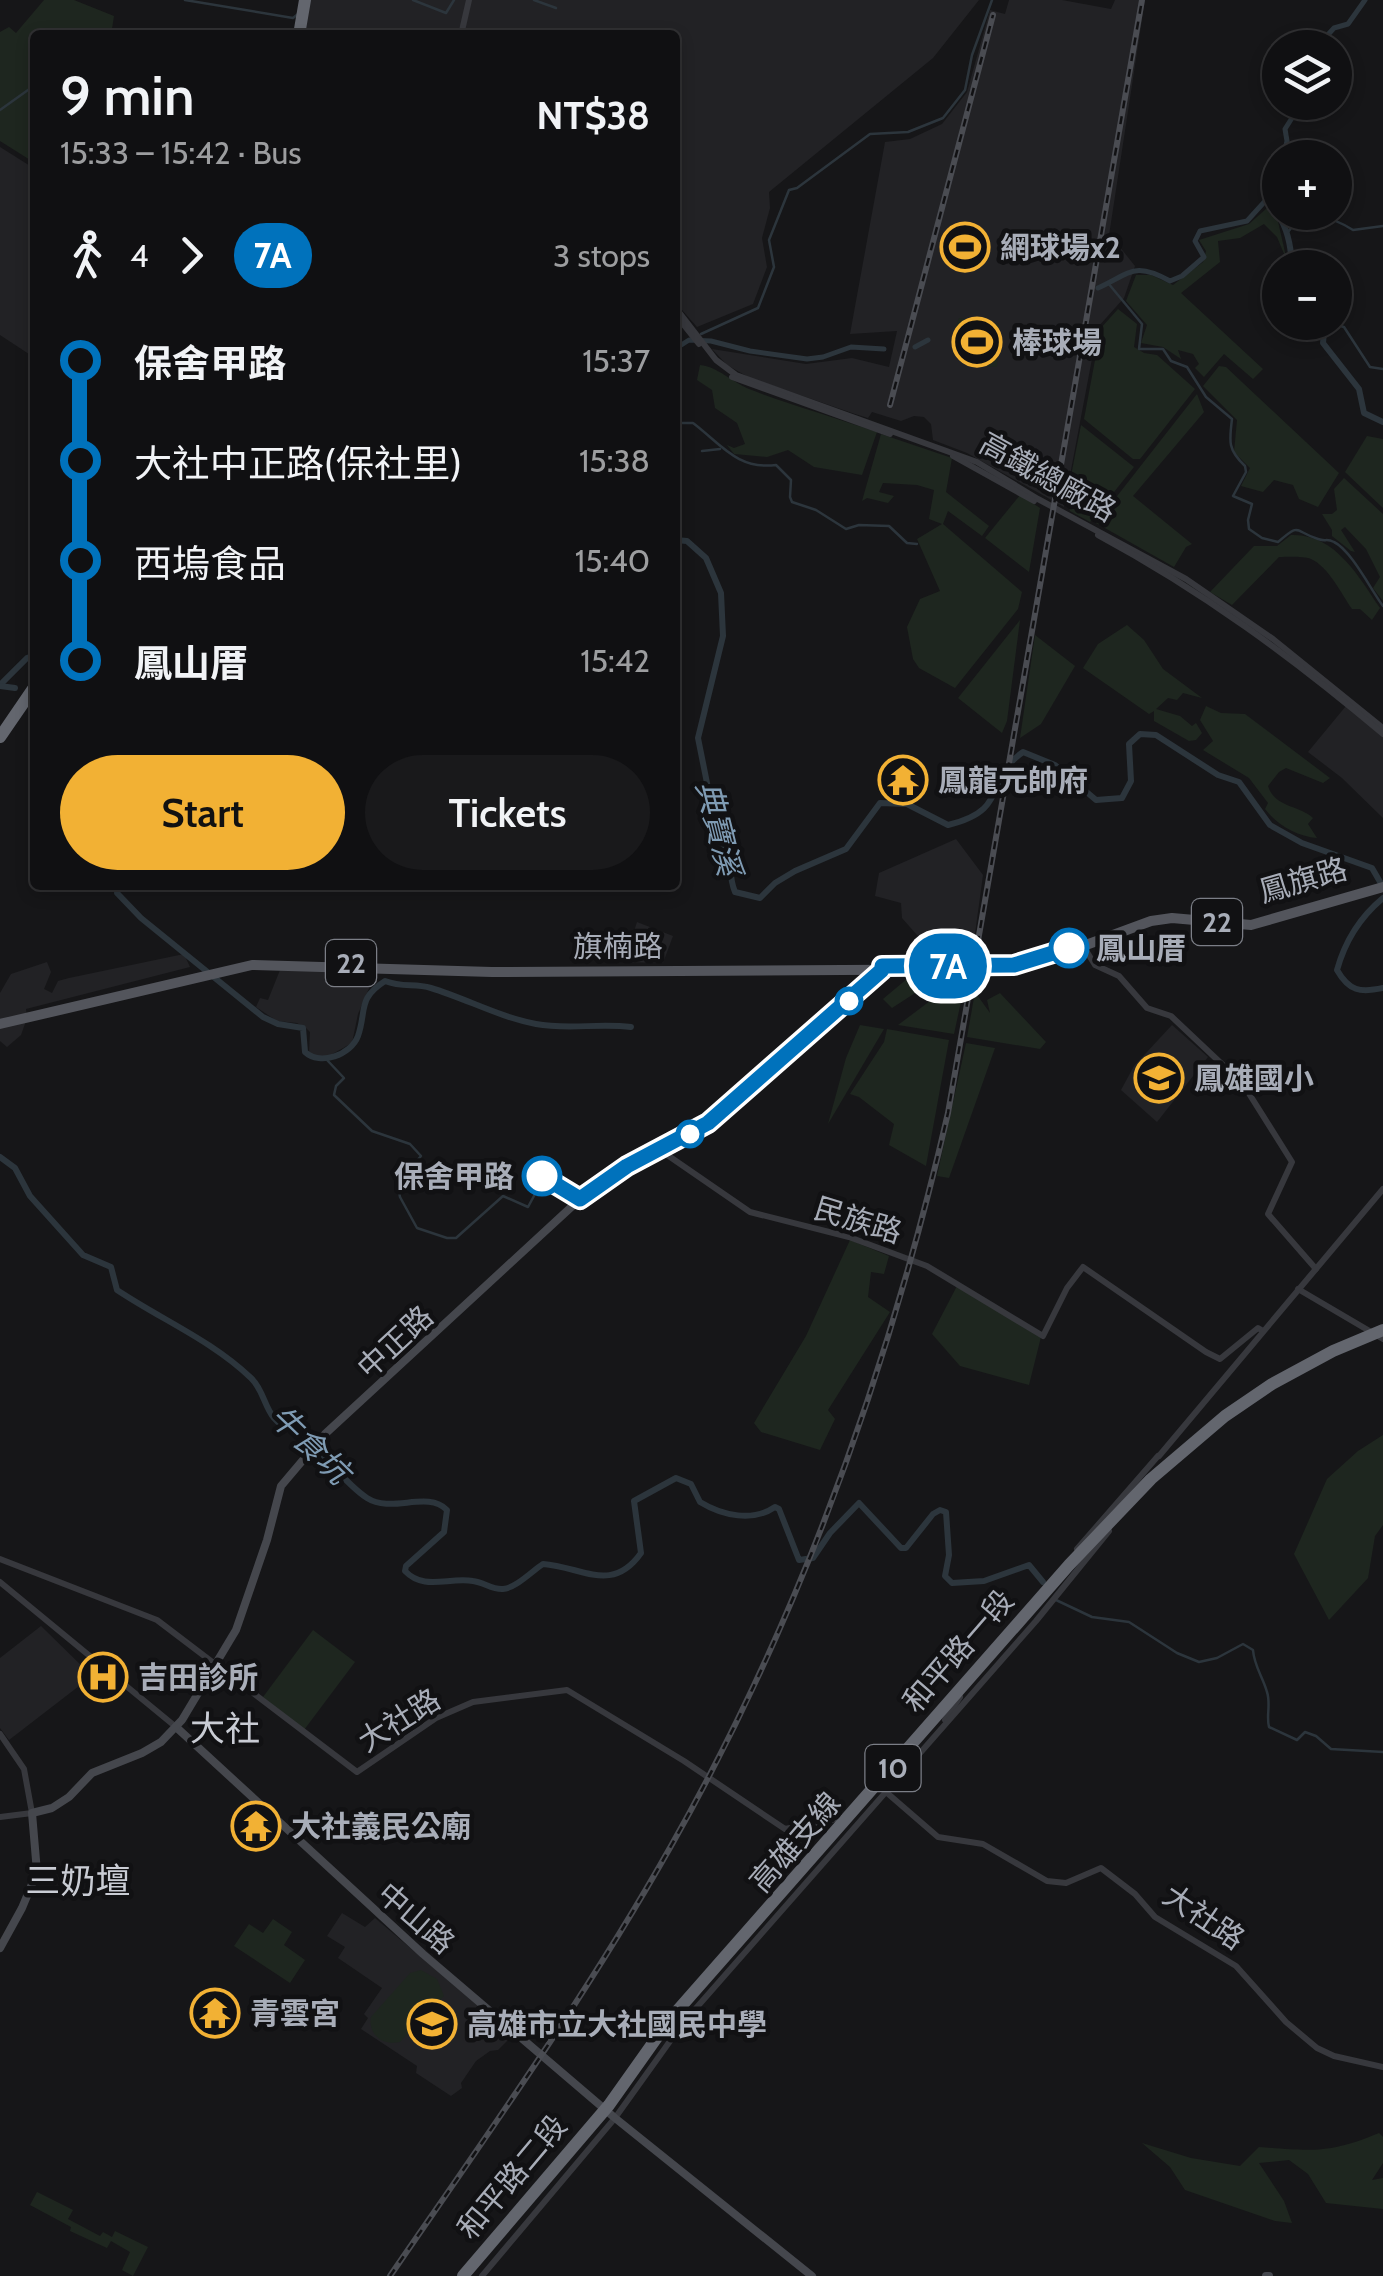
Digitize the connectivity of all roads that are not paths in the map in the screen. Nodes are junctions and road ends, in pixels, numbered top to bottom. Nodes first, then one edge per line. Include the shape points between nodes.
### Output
1 (309, 0) edge
2 (469, 0) edge
3 (300, 30) edge
4 (306, 30) edge
5 (462, 30) edge
6 (680, 316) edge
7 (30, 693) edge
8 (30, 707) edge
9 (1383, 731) edge
10 (0, 738) edge
11 (0, 752) edge
12 (1379, 886) edge
13 (1082, 944) junction
14 (1019, 966) joint
15 (882, 968) junction
16 (0, 1022) edge
17 (660, 1150) junction
18 (1383, 1188) edge
19 (1316, 1269) junction
20 (1298, 1290) junction
21 (1262, 1331) junction
22 (1383, 1335) edge
23 (1158, 1456) junction
24 (0, 1560) edge
25 (0, 1582) edge
26 (214, 1665) junction
27 (176, 1727) junction
28 (0, 1734) edge
29 (886, 1792) junction
30 (32, 1813) junction
31 (0, 1818) edge
32 (841, 1818) junction
33 (0, 1948) edge
34 (1383, 2066) edge
35 (608, 2112) junction
36 (460, 2276) edge
37 (473, 2276) edge
38 (482, 2276) edge
39 (812, 2276) edge

1 - 3 highway
1 - 4 highway
2 - 5 street
6 - 9 street, 高鐵總廠路 via 702,346 750,381 977,462 1186,578 1273,638
7 - 10 highway
8 - 11 highway
12 - 13 main road, 鳳旗路 / 22 via 1258,924 1163,919
13 - 14 main road, 鳳旗路 / 22
13 - 19 street via 1095,965 1119,976 1147,1008 1171,1016 1244,1084 1292,1162 1268,1214
14 - 15 main road, 旗楠路 / 22
15 - 16 main road, 旗楠路 / 22 via 256,961
15 - 17 main road, 中正路 via 708,1123
17 - 21 street, 民族路 via 750,1212 927,1266 1044,1336 1083,1267 1220,1358
17 - 26 main road, 中正路 via 580,1199 313,1447 281,1486 240,1617
18 - 19 street, 和平路一段
19 - 20 street, 和平路一段
20 - 21 street, 和平路一段
20 - 22 street
21 - 23 street, 和平路一段
22 - 36 highway, 高雄支線 / 10, bridge via 1333,1351 1272,1384 1151,1479 670,2019 608,2105
22 - 37 highway, 高雄支線 / 10, bridge via 1230,1421 1157,1483 675,2024 603,2123
23 - 29 street, 和平路一段 via 1098,1548
23 - 32 street, 和平路一段
24 - 26 street, 大社路 via 157,1620
25 - 27 street, 中山路
26 - 27 main road, 中正路
26 - 32 street, 大社路 via 358,1772 436,1718 473,1702 567,1690 784,1829
27 - 30 main road, 中正路 via 142,1753 92,1773 52,1808
27 - 35 main road, 中山路 via 355,1895
28 - 30 street via 26,1773
29 - 34 street, 大社路 via 938,1837 983,1844 1048,1880 1066,1883 1095,1868 1108,1872 1156,1916 1236,1966 1317,2048
29 - 35 street, 和平路一段
30 - 31 street
30 - 33 main road via 37,1872
32 - 35 street, 和平路一段 via 679,1999 628,2069
35 - 36 street, 和平路二段
35 - 38 street, 和平路二段 via 590,2147
35 - 39 main road, 中山路

